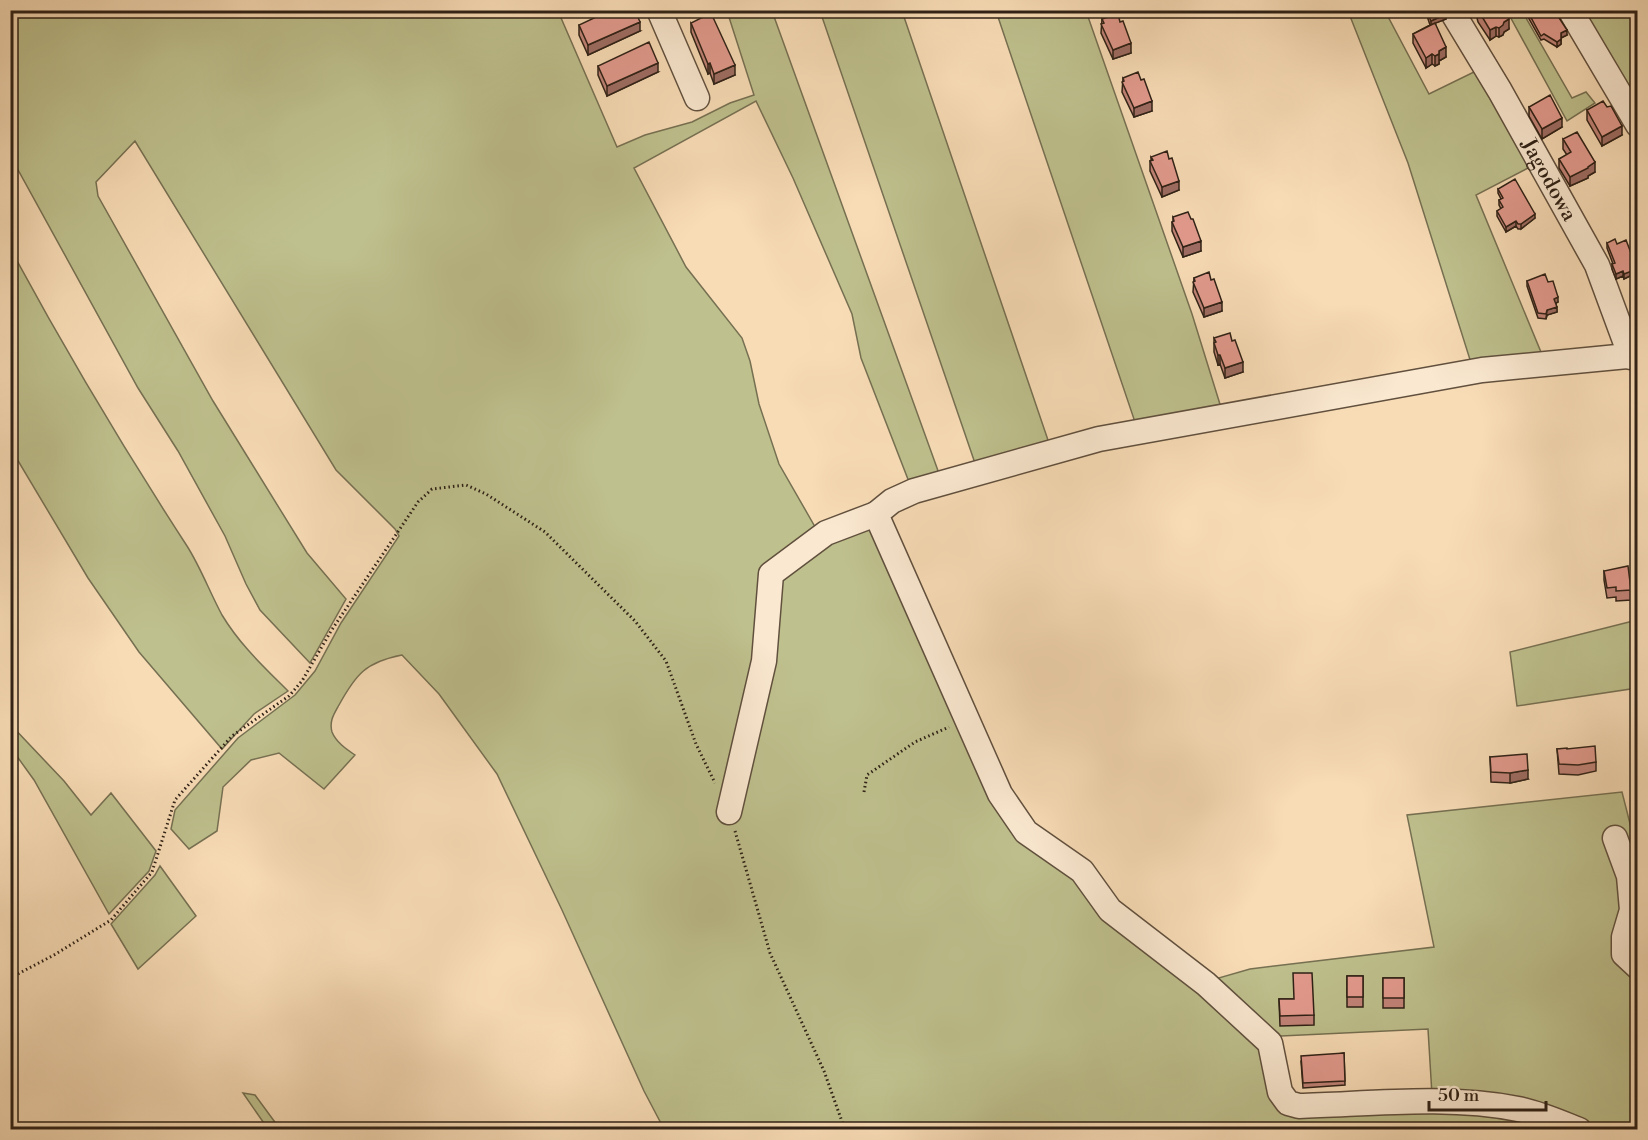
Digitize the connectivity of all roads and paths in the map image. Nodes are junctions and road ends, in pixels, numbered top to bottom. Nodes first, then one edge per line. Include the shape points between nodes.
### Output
1 (659, 10) edge
2 (1451, 10) edge
3 (1570, 10) edge
4 (697, 98) dead end
5 (1638, 125) edge
6 (1634, 356) edge
7 (876, 514) junction
8 (967, 720) junction
9 (864, 792) dead end
10 (729, 812) junction
11 (1615, 838) dead end
12 (1638, 967) edge
13 (10, 978) edge
14 (845, 1130) edge
15 (1579, 1130) edge

1 - 4 street
2 - 6 street, Jagodowa via 1596,265
3 - 5 street
6 - 7 street via 1482,370 1099,439 914,491
7 - 8 street
7 - 10 street via 826,533 771,574 764,661
8 - 9 path via 915,742 867,775
8 - 15 street via 999,794 1026,832 1082,872 1110,910 1206,984 1270,1043 1280,1092 1288,1103 1491,1105 1521,1109
10 - 13 path via 696,744 666,661 635,621 545,532 466,485 432,489 411,512 302,681 289,696 232,736 176,800 152,872 111,920
10 - 14 path via 770,953 824,1071
11 - 12 street via 1629,876 1632,910 1624,937 1624,954

